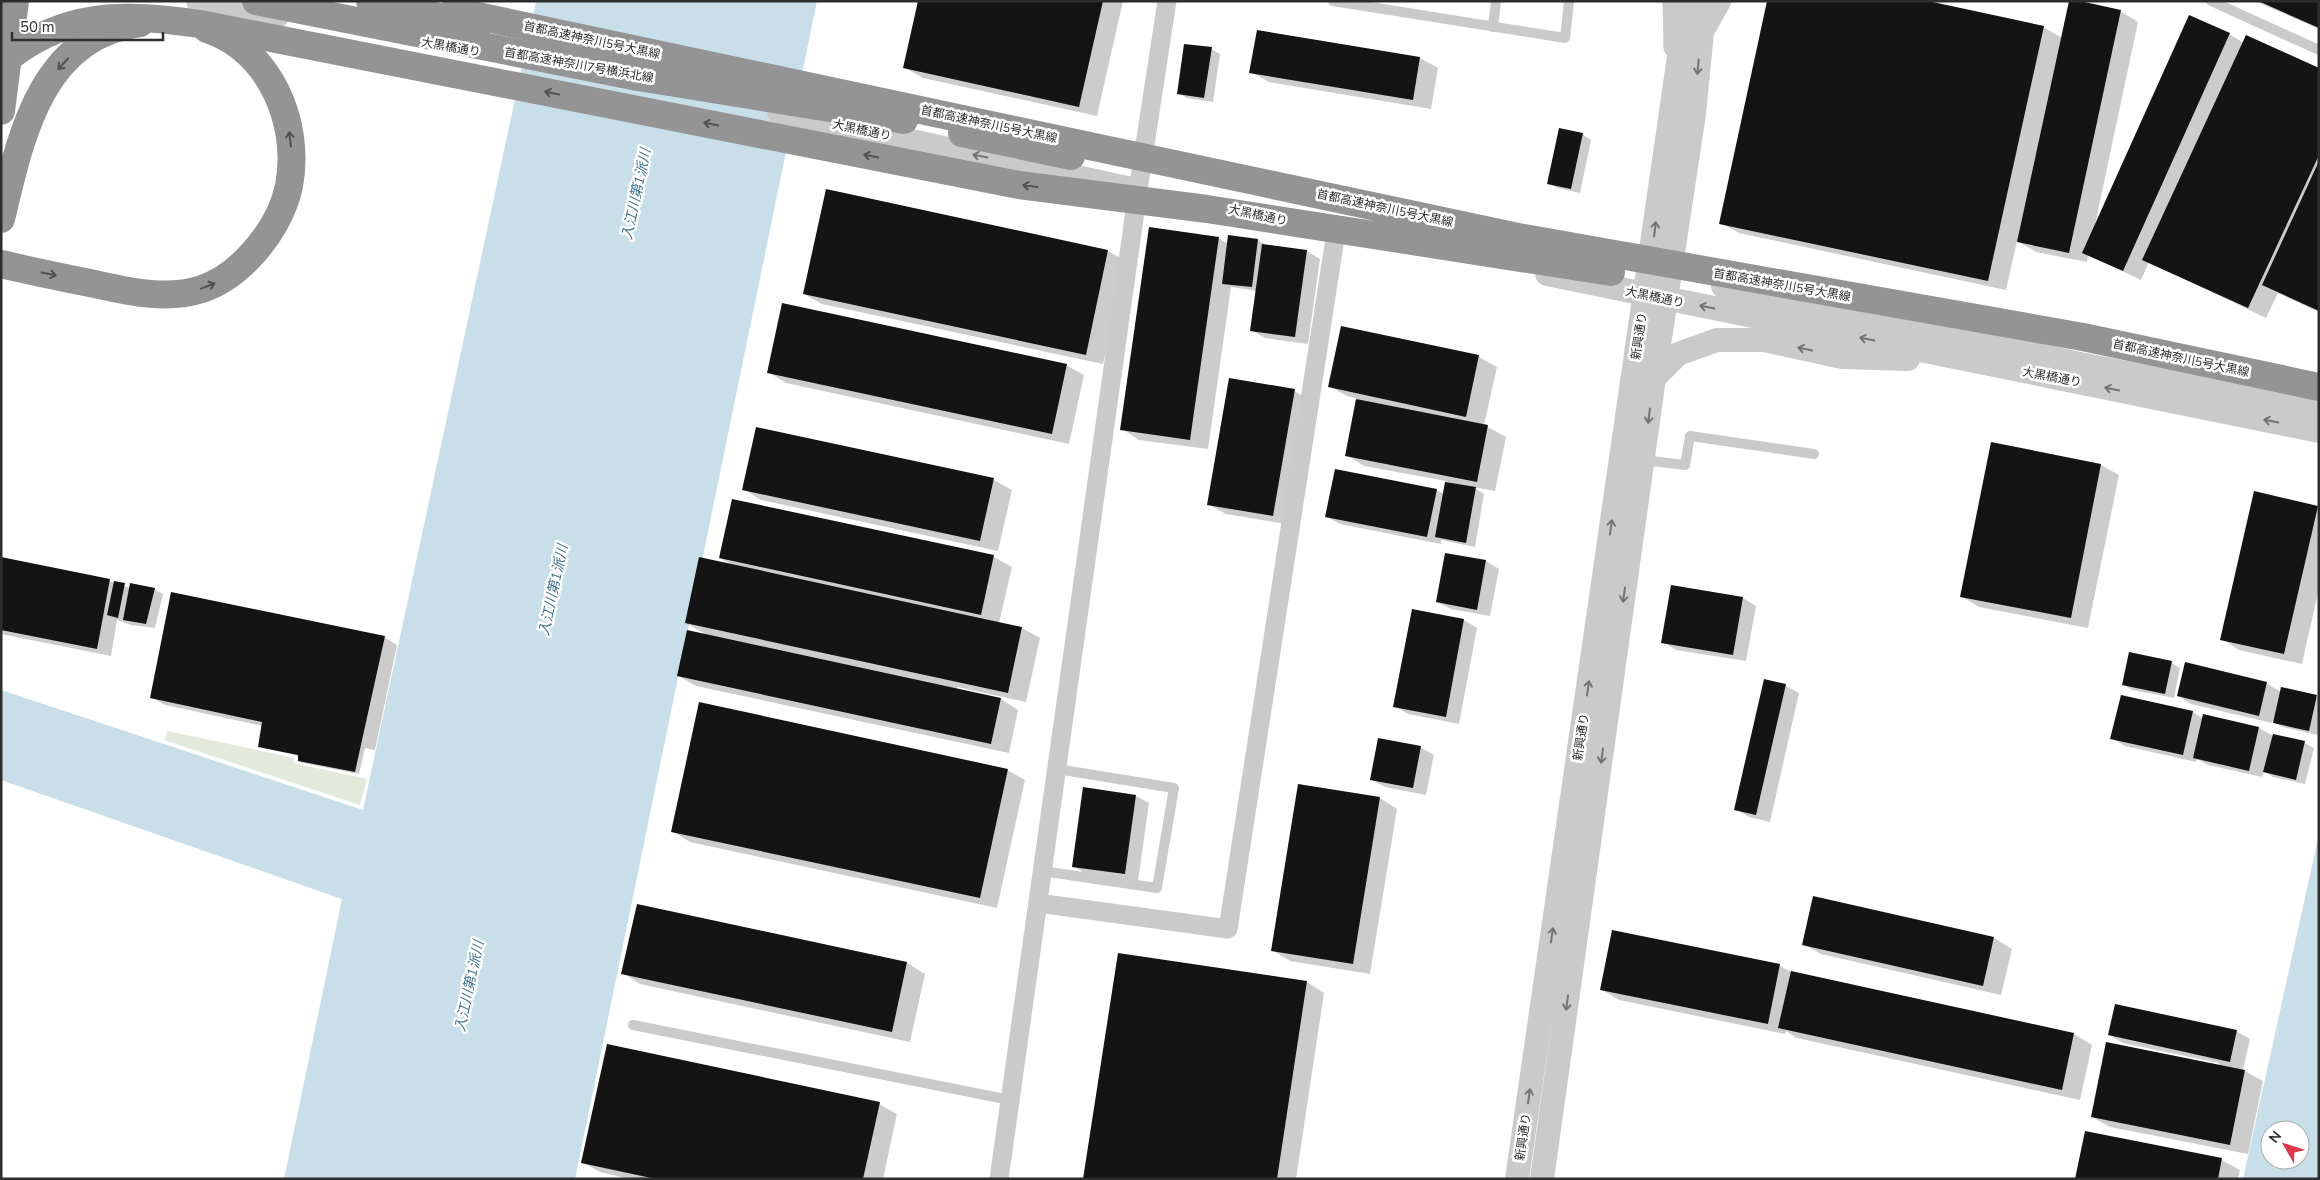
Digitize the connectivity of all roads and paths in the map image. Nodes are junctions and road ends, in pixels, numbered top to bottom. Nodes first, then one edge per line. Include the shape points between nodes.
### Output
1 (15, 1) edge
2 (198, 1) edge
3 (256, 1) edge
4 (370, 1) edge
5 (381, 1) edge
6 (406, 1) edge
7 (428, 1) edge
8 (1167, 1) edge
9 (1333, 1) edge
10 (1496, 1) edge
11 (1569, 1) edge
12 (1672, 1) edge
13 (1687, 1) edge
14 (1705, 1) edge
15 (1722, 1) edge
16 (2211, 1) edge
17 (454, 11) junction
18 (1492, 27) junction
19 (1701, 39) junction
20 (2319, 50) edge
21 (1, 64) edge
22 (1676, 82) junction
23 (1, 111) edge
24 (904, 120) junction
25 (1143, 157) junction
26 (1138, 190) junction
27 (1, 220) edge
28 (1336, 232) junction
29 (1, 264) edge
30 (1656, 283) junction
31 (1975, 361) junction
32 (1654, 378) junction
33 (2319, 386) edge
34 (2319, 397) edge
35 (2319, 410) edge
36 (2319, 431) edge
37 (1814, 454) dead end
38 (1643, 460) junction
39 (1057, 769) junction
40 (1042, 871) junction
41 (1038, 904) junction
42 (633, 1024) dead end
43 (1010, 1100) junction
44 (998, 1179) edge
45 (1517, 1179) edge
46 (1542, 1179) edge

1 - 23 highway, bridge
26 -> 2 street, 大黒橋通り via 520,60
3 - 24 highway, 首都高速神奈川7号横浜北線 via 638,76
4 - 24 highway
5 - 25 street, 大黒橋通り, bridge via 928,110
6 - 17 highway
7 - 17 highway
8 - 25 street
9 - 18 lane
10 - 18 lane
11 - 18 lane via 1565,38
12 - 22 street
13 - 22 street
14 - 19 street
15 - 19 street
16 - 20 lane
17 - 33 highway, 首都高速神奈川5号大黒線, bridge via 1518,237 2083,338
19 -> 30 street via 1694,114
30 -> 21 highway, bridge via 1208,209 1019,185 160,18 102,18 64,26 30,42
30 -> 22 street
24 - 30 highway, 首都高速神奈川5号大黒線, bridge
25 - 26 street
25 - 30 street, 大黒橋通り
26 - 28 street, 大黒橋通り
26 - 39 street
29 -> 27 highway, bridge via 146,294 165,295 202,289 219,282 236,271 264,242 283,206 291,151 286,116 270,81 250,55 222,34 172,22 136,24 102,34 69,57 45,87 23,134
28 - 30 street, 大黒橋通り
28 - 41 street via 1228,929
31 -> 30 street, 大黒橋通り
30 - 32 street, 新興通り
30 - 34 highway, 首都高速神奈川5号大黒線 via 1820,302 2071,346
30 - 35 street, 大黒橋通り
45 -> 30 street, 新興通り
31 -> 32 street via 1842,357 1764,340 1717,340 1678,354
36 -> 31 street, 大黒橋通り
32 -> 38 street, 新興通り
37 - 38 lane via 1690,436 1685,465
38 -> 46 street, 新興通り
39 - 40 street
39 - 40 lane via 1174,788 1157,888
40 - 41 street
41 - 43 street
42 - 43 lane
43 - 44 street

